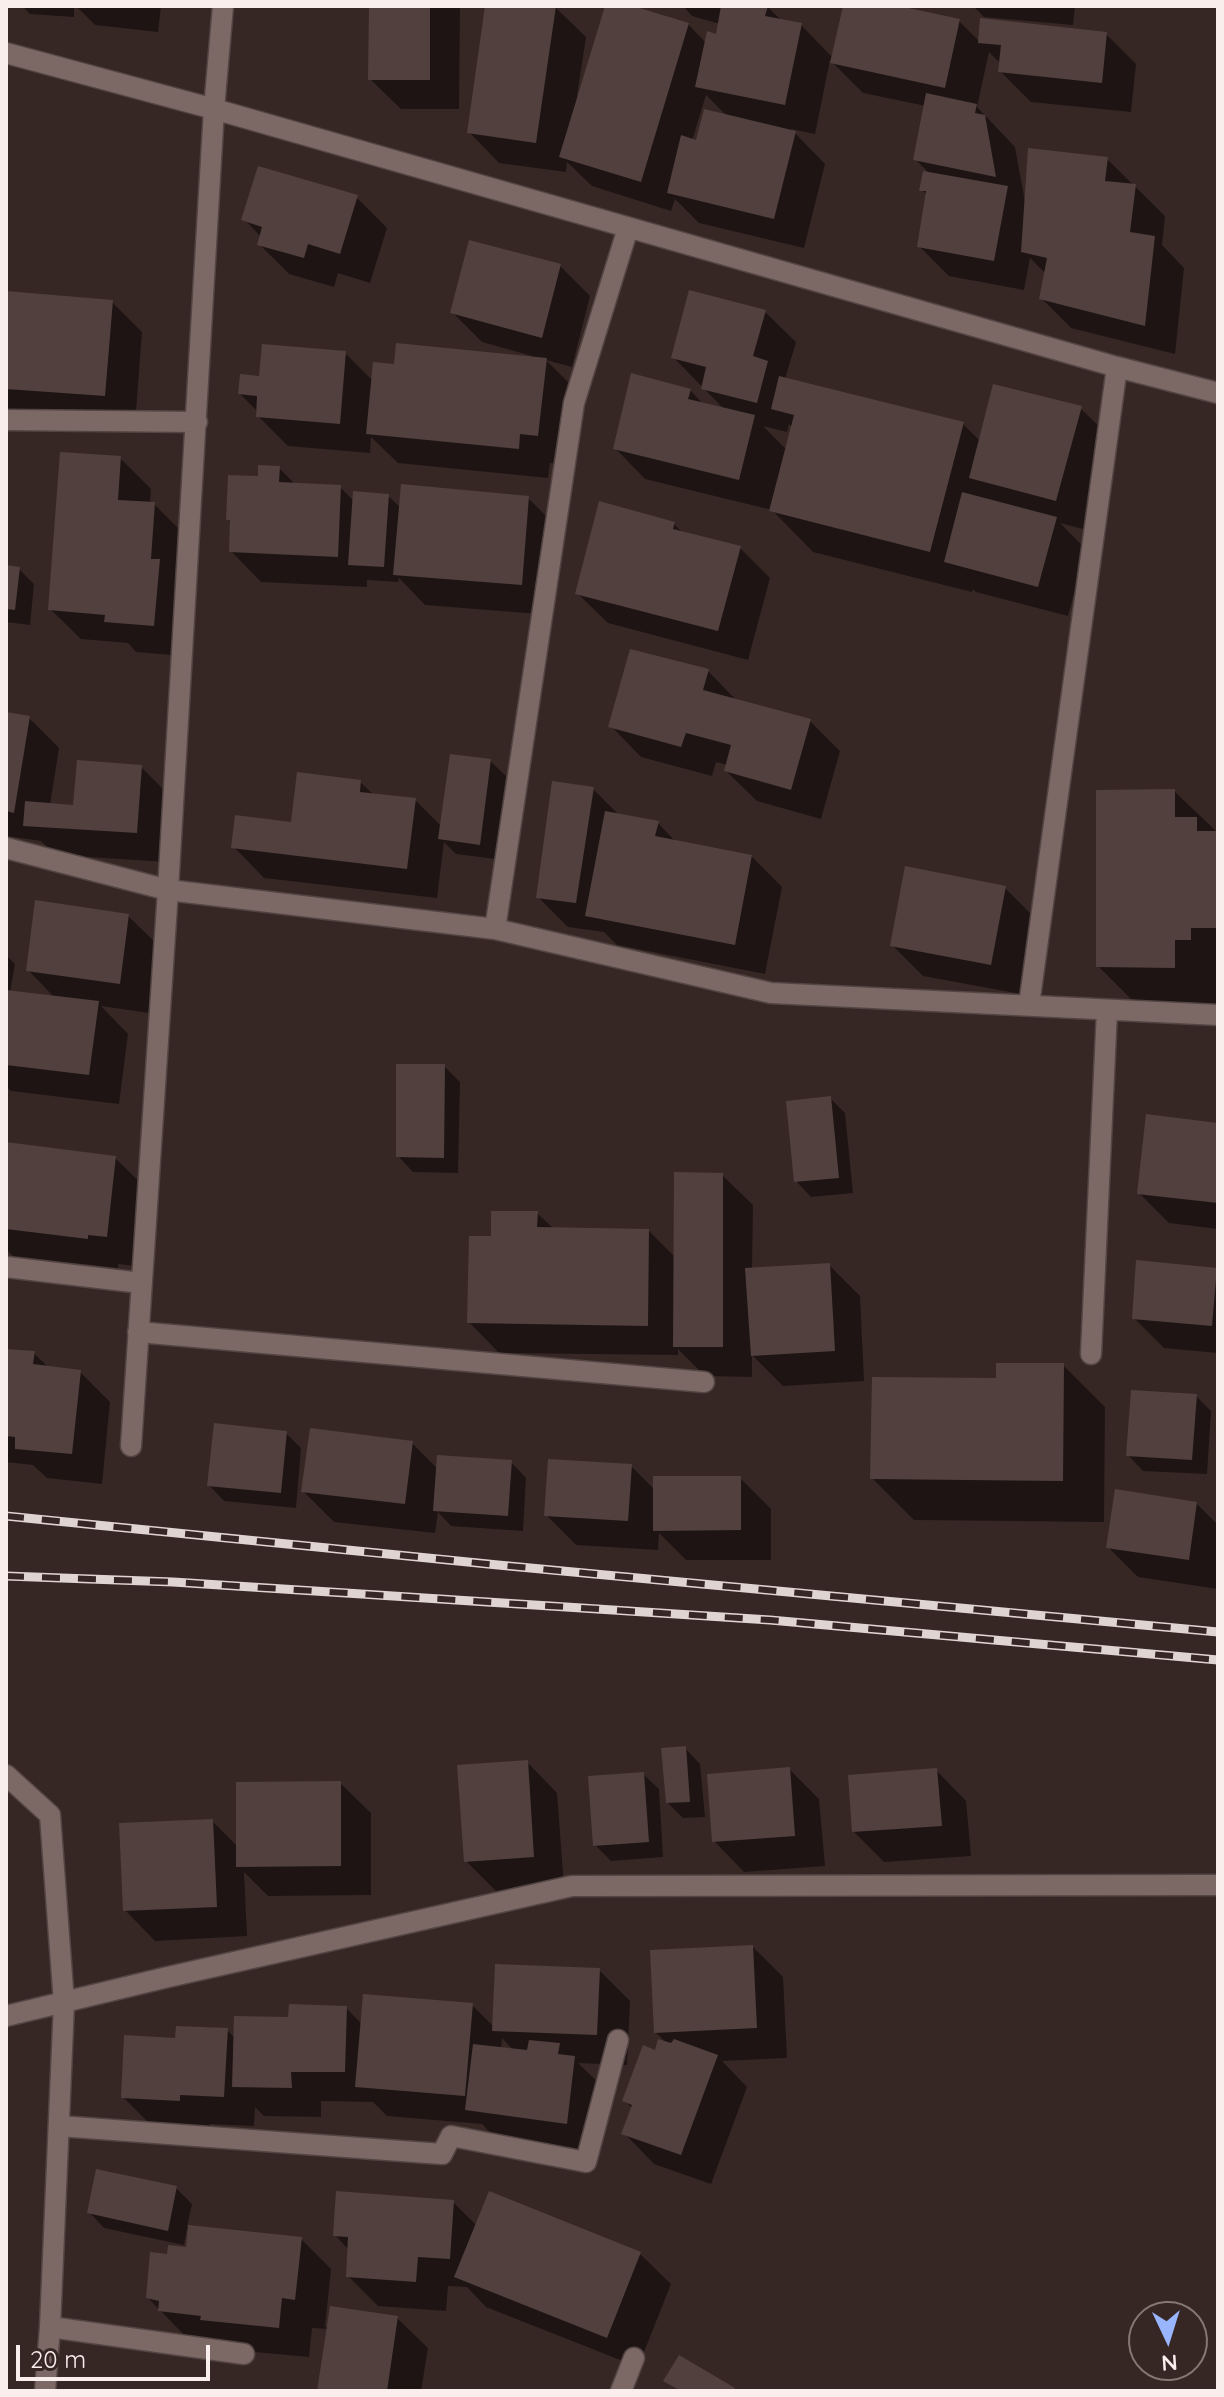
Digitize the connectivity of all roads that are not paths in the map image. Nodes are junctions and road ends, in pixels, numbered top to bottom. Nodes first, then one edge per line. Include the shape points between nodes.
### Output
1 (223, 6) edge
2 (6, 53) edge
3 (214, 109) junction
4 (628, 228) junction
5 (1117, 367) junction
6 (1218, 393) edge
7 (6, 420) edge
8 (197, 422) junction
9 (6, 848) edge
10 (168, 890) junction
11 (495, 929) junction
12 (1029, 1005) junction
13 (1107, 1010) junction
14 (1218, 1015) edge
15 (6, 1267) edge
16 (141, 1283) junction
17 (138, 1332) junction
18 (1091, 1354) dead end
19 (704, 1382) dead end
20 (131, 1446) dead end
21 (6, 1775) edge
22 (1218, 1885) edge
23 (64, 2003) junction
24 (6, 2016) edge
25 (618, 2040) dead end
26 (59, 2126) junction
27 (50, 2327) junction
28 (244, 2354) dead end
29 (634, 2358) dead end
30 (45, 2391) edge
31 (621, 2391) edge

1 - 3 street
2 - 3 street
3 - 4 street
3 - 8 street
4 - 5 street
4 - 11 street via 574,403
5 - 6 street
5 - 12 street
7 - 8 street
8 - 10 street
9 - 10 street
10 - 11 street
10 - 16 street
11 - 12 street via 771,993
12 - 13 street
13 - 14 street
13 - 18 street
15 - 16 street
16 - 17 street
17 - 19 street
17 - 20 street
21 - 23 street via 50,1815
22 - 23 street via 572,1886
23 - 24 street
23 - 26 street
25 - 26 street via 586,2162 451,2136 442,2154
26 - 27 street
27 - 28 street
27 - 30 street
29 - 31 street

